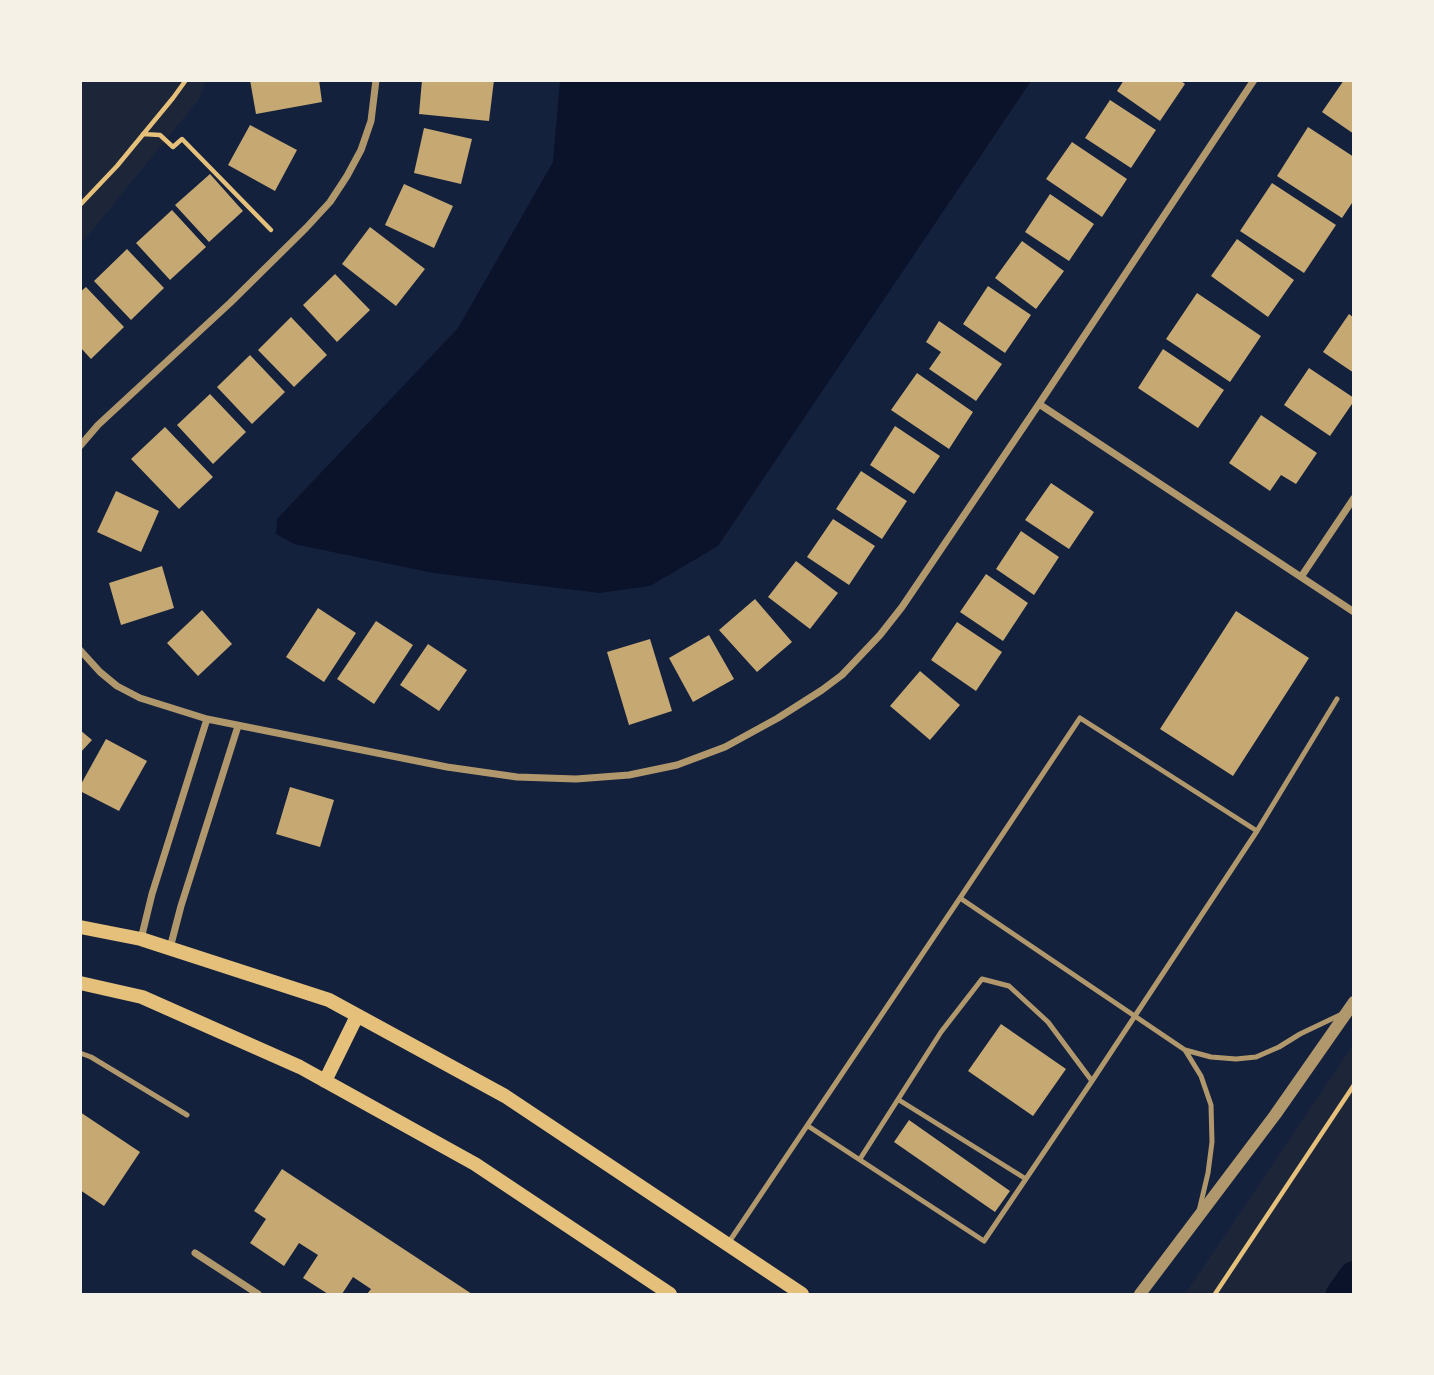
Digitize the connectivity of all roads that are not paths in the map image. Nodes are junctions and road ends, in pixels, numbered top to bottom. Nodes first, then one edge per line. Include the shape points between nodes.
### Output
1 (376, 80) edge
2 (1254, 80) edge
3 (1039, 404) junction
4 (80, 446) edge
5 (1353, 498) edge
6 (1301, 577) junction
7 (1353, 612) edge
8 (80, 650) edge
9 (1337, 699) dead end
10 (207, 719) junction
11 (238, 726) junction
12 (1256, 831) junction
13 (960, 898) junction
14 (80, 927) edge
15 (141, 939) junction
16 (170, 948) junction
17 (80, 983) edge
18 (1350, 1007) edge
19 (357, 1016) junction
20 (1135, 1016) junction
21 (1185, 1050) junction
22 (80, 1054) edge
23 (326, 1081) junction
24 (1092, 1081) junction
25 (899, 1100) junction
26 (187, 1115) dead end
27 (807, 1126) junction
28 (860, 1160) junction
29 (1026, 1178) junction
30 (1197, 1216) junction
31 (727, 1245) junction
32 (195, 1253) dead end
33 (258, 1294) edge
34 (670, 1294) edge
35 (802, 1294) edge
36 (1140, 1294) edge

1 - 4 street via 371,121 361,150 330,202
2 - 3 street
3 - 6 street
3 - 11 street via 880,635 852,665 800,706 725,747 677,765 629,775 517,777
5 - 6 street
6 - 7 street
8 - 10 street via 117,686
9 - 12 lane
10 - 11 street
10 - 15 street
11 - 16 street
12 - 13 lane via 1080,718
12 - 20 lane
13 - 20 lane
13 - 27 lane
14 - 15 main road
15 - 16 main road
16 - 19 main road via 329,1000
17 - 23 main road via 142,997
18 - 21 lane via 1256,1058 1211,1057
18 - 30 street
19 - 23 main road
19 - 31 main road via 505,1096
20 - 21 lane
20 - 24 lane
21 - 30 lane via 1211,1105 1212,1142
22 - 26 lane
23 - 34 main road via 475,1164
24 - 25 lane via 1039,1013 1009,986 982,979 941,1032
24 - 29 lane
25 - 28 lane
25 - 29 lane
27 - 28 lane
27 - 31 lane
28 - 29 lane via 984,1241
30 - 36 street
31 - 35 main road
32 - 33 street

